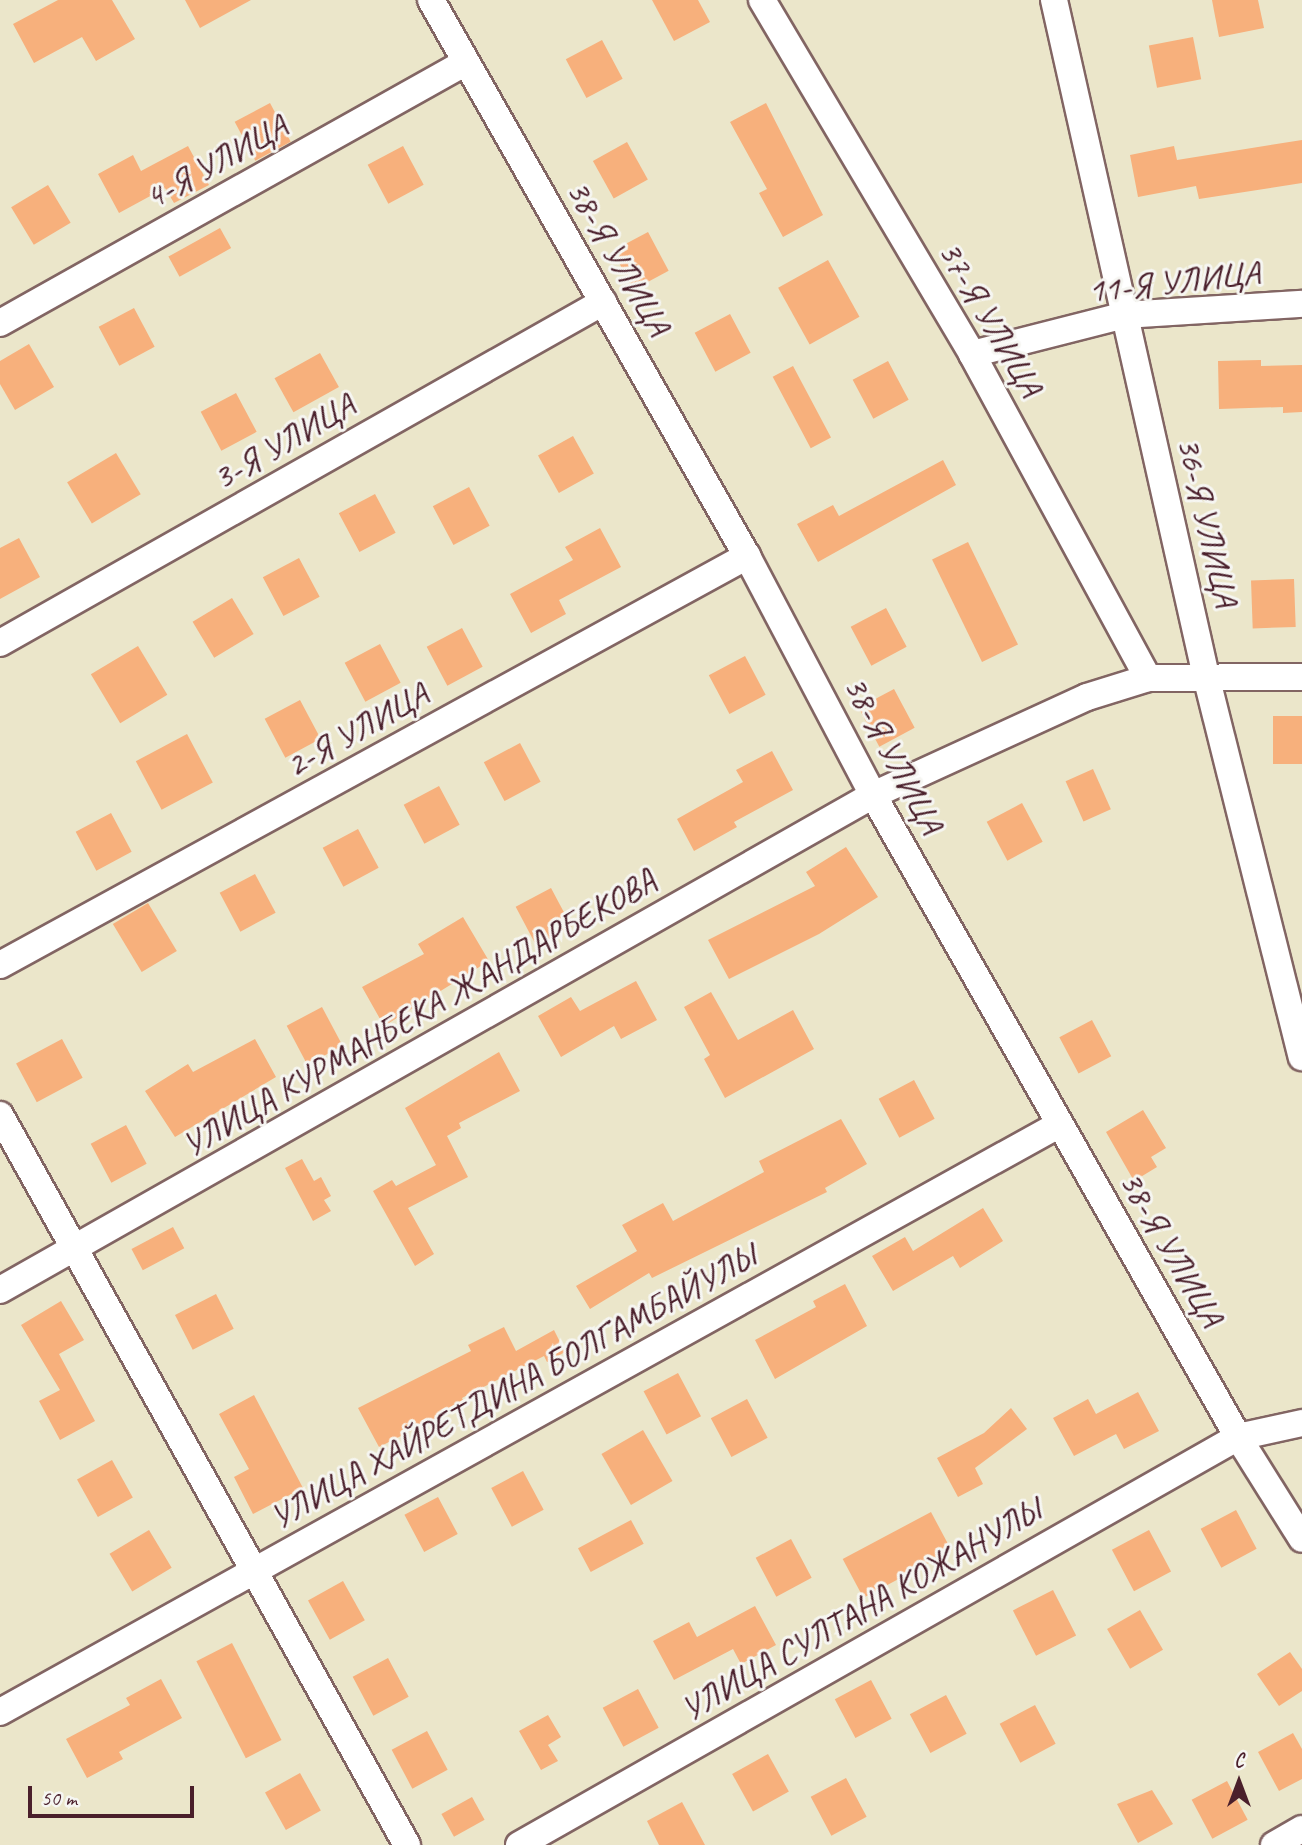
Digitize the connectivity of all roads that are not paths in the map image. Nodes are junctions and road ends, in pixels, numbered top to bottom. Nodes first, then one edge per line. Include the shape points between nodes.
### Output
1 (431, 0) edge
2 (762, 0) edge
3 (1054, 0) edge
4 (466, 62) junction
5 (603, 302) junction
6 (1302, 304) edge
7 (1125, 315) junction
8 (0, 323) edge
9 (972, 354) junction
10 (747, 556) junction
11 (0, 643) edge
12 (1206, 676) junction
13 (1302, 677) edge
14 (1148, 678) junction
15 (873, 794) junction
16 (0, 965) edge
17 (1299, 1029) edge
18 (1302, 1057) edge
19 (0, 1115) edge
20 (1060, 1124) junction
21 (75, 1250) junction
22 (0, 1290) edge
23 (1302, 1423) edge
24 (1238, 1437) junction
25 (1302, 1539) edge
26 (254, 1571) junction
27 (0, 1712) edge
28 (1302, 1829) edge
29 (407, 1845) edge
30 (519, 1845) edge
31 (1274, 1845) edge

1 - 4 street, 38-Я УЛИЦА
2 - 9 street, 37-Я УЛИЦА
3 - 7 street, 36-Я УЛИЦА
4 - 5 street, 38-Я УЛИЦА
4 - 8 street, 4-Я УЛИЦА
5 - 10 street, 38-Я УЛИЦА
5 - 11 street, 3-Я УЛИЦА
6 - 7 street, 11-Я УЛИЦА
7 - 9 street, 11-Я УЛИЦА
7 - 12 street, 36-Я УЛИЦА
9 - 14 street, 37-Я УЛИЦА
10 - 15 street, 38-Я УЛИЦА
10 - 16 street, 2-Я УЛИЦА
12 - 13 street, УЛИЦА КУРМАНБЕКА ЖАНДАРБЕКОВА
12 - 14 street, УЛИЦА КУРМАНБЕКА ЖАНДАРБЕКОВА
12 - 17 street, 36-Я УЛИЦА
14 - 15 street, УЛИЦА КУРМАНБЕКА ЖАНДАРБЕКОВА via 1087,697
15 - 20 street, 38-Я УЛИЦА
15 - 21 street, УЛИЦА КУРМАНБЕКА ЖАНДАРБЕКОВА
17 - 18 street, 36-Я УЛИЦА
19 - 21 street
20 - 24 street, 38-Я УЛИЦА
20 - 26 street, УЛИЦА ХАЙРЕТДИНА БОЛГАМБАЙУЛЫ
21 - 22 street, УЛИЦА КУРМАНБЕКА ЖАНДАРБЕКОВА
21 - 26 street
23 - 24 street, УЛИЦА СУЛТАНА КОЖАНУЛЫ
24 - 25 street, 38-Я УЛИЦА
24 - 30 street, УЛИЦА СУЛТАНА КОЖАНУЛЫ
26 - 27 street, УЛИЦА ХАЙРЕТДИНА БОЛГАМБАЙУЛЫ
26 - 29 street
28 - 31 street

